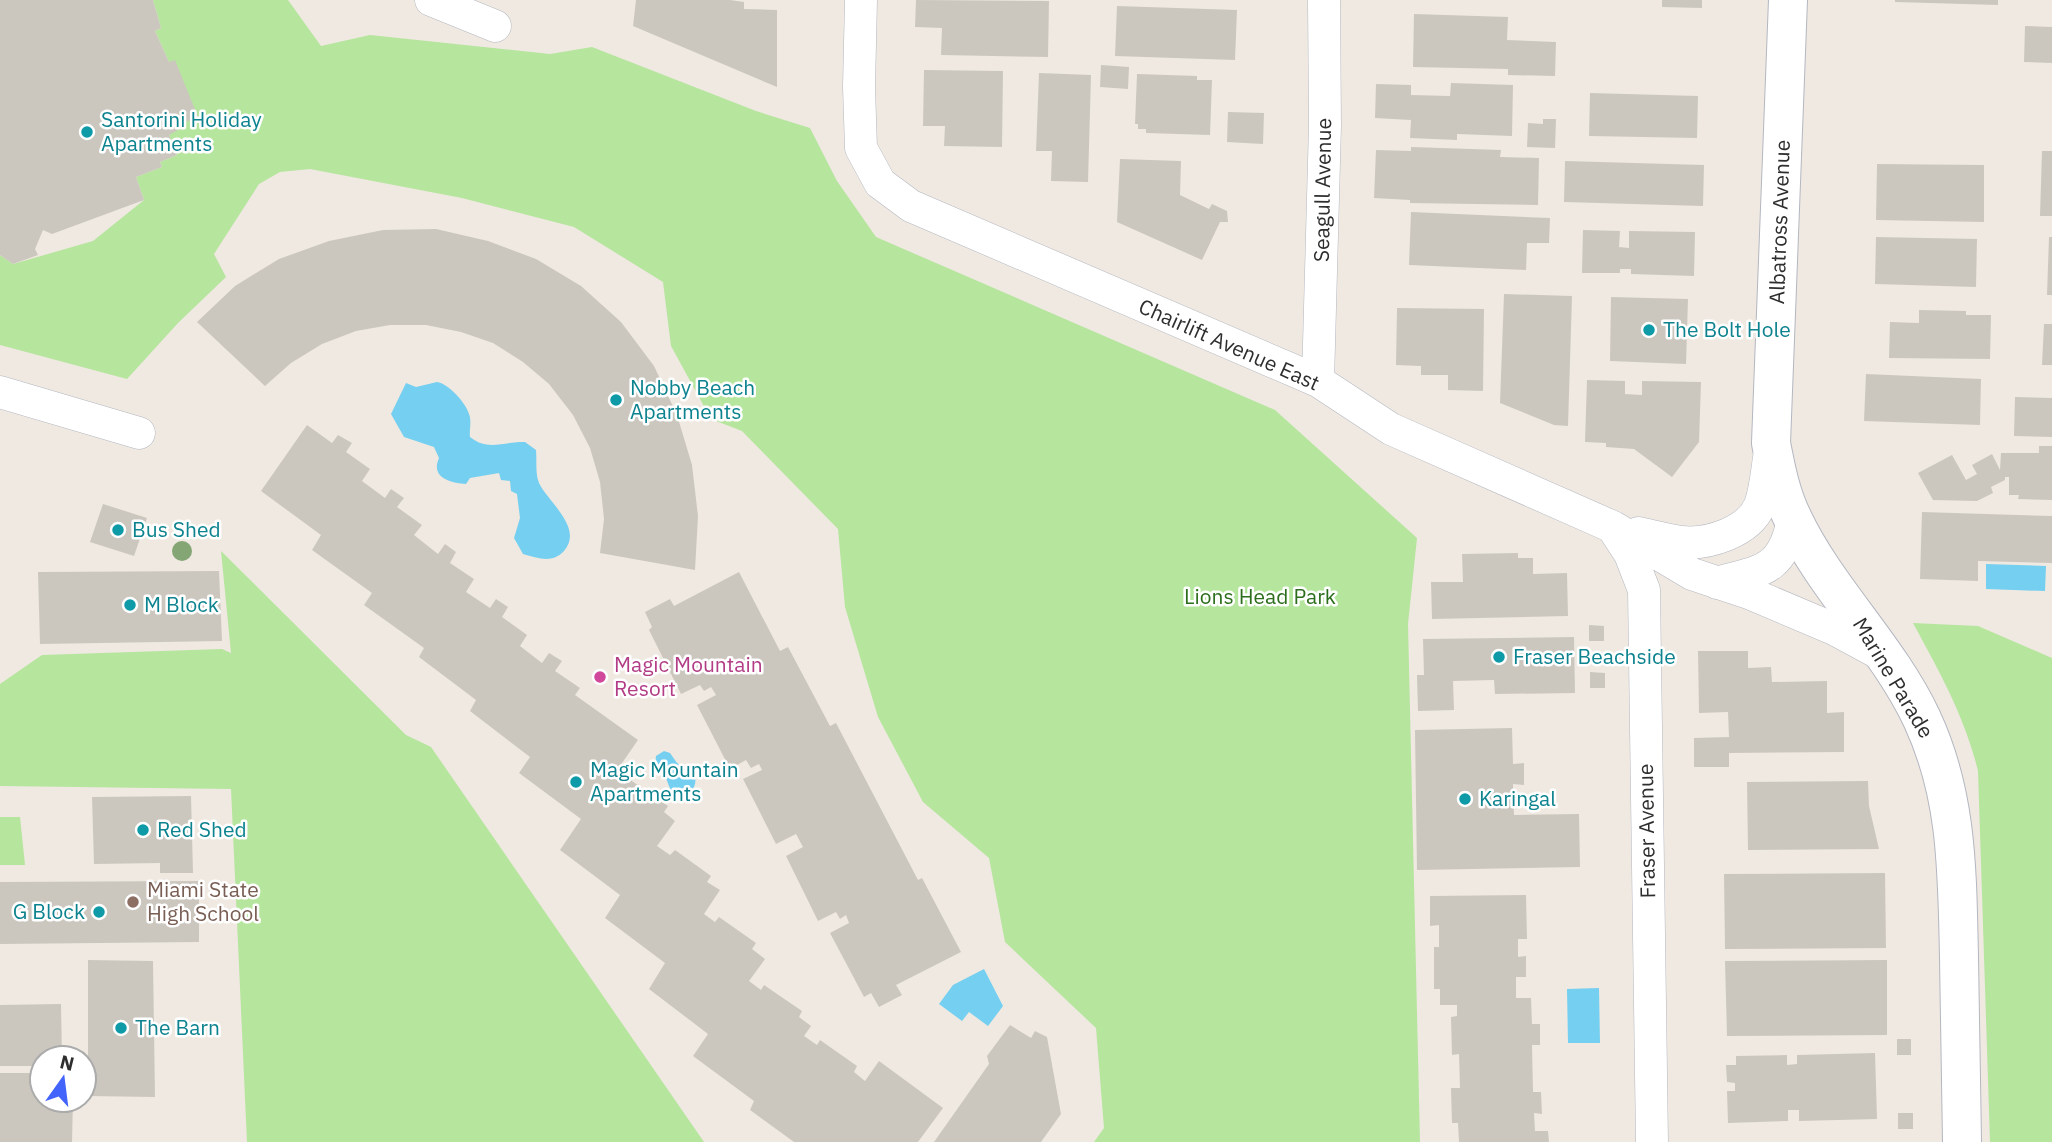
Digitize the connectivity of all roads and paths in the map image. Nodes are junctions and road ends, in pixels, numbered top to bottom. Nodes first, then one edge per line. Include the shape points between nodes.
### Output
1 (431, 0) edge
2 (861, 0) edge
3 (1324, 0) edge
4 (1788, 0) edge
5 (495, 26) dead end
6 (1318, 381) junction
7 (0, 392) edge
8 (139, 433) dead end
9 (1771, 443) junction
10 (1613, 527) junction
11 (1740, 527) junction
12 (1797, 532) junction
13 (1717, 583) junction
14 (1884, 656) junction
15 (1651, 1142) edge
16 (1962, 1142) edge

1 - 5 street
2 - 6 street, Chairlift Avenue East via 861,148 880,183 911,206
3 - 6 street, Seagull Avenue
4 - 9 street, Albatross Avenue
6 - 10 street, Chairlift Avenue East via 1391,429
7 - 8 street
9 - 11 street via 1760,504
9 - 12 street, Marine Parade via 1777,477
10 - 11 street, Chairlift Avenue East via 1682,542 1725,535
10 - 13 street, Chairlift Avenue East via 1692,574
10 - 15 street, Fraser Avenue via 1644,590
11 - 12 street, Chairlift Avenue East via 1765,525
12 - 13 street via 1774,563
12 - 14 street, Marine Parade
13 - 14 street, Chairlift Avenue East via 1822,624
14 - 16 street, Marine Parade via 1921,716 1953,822

